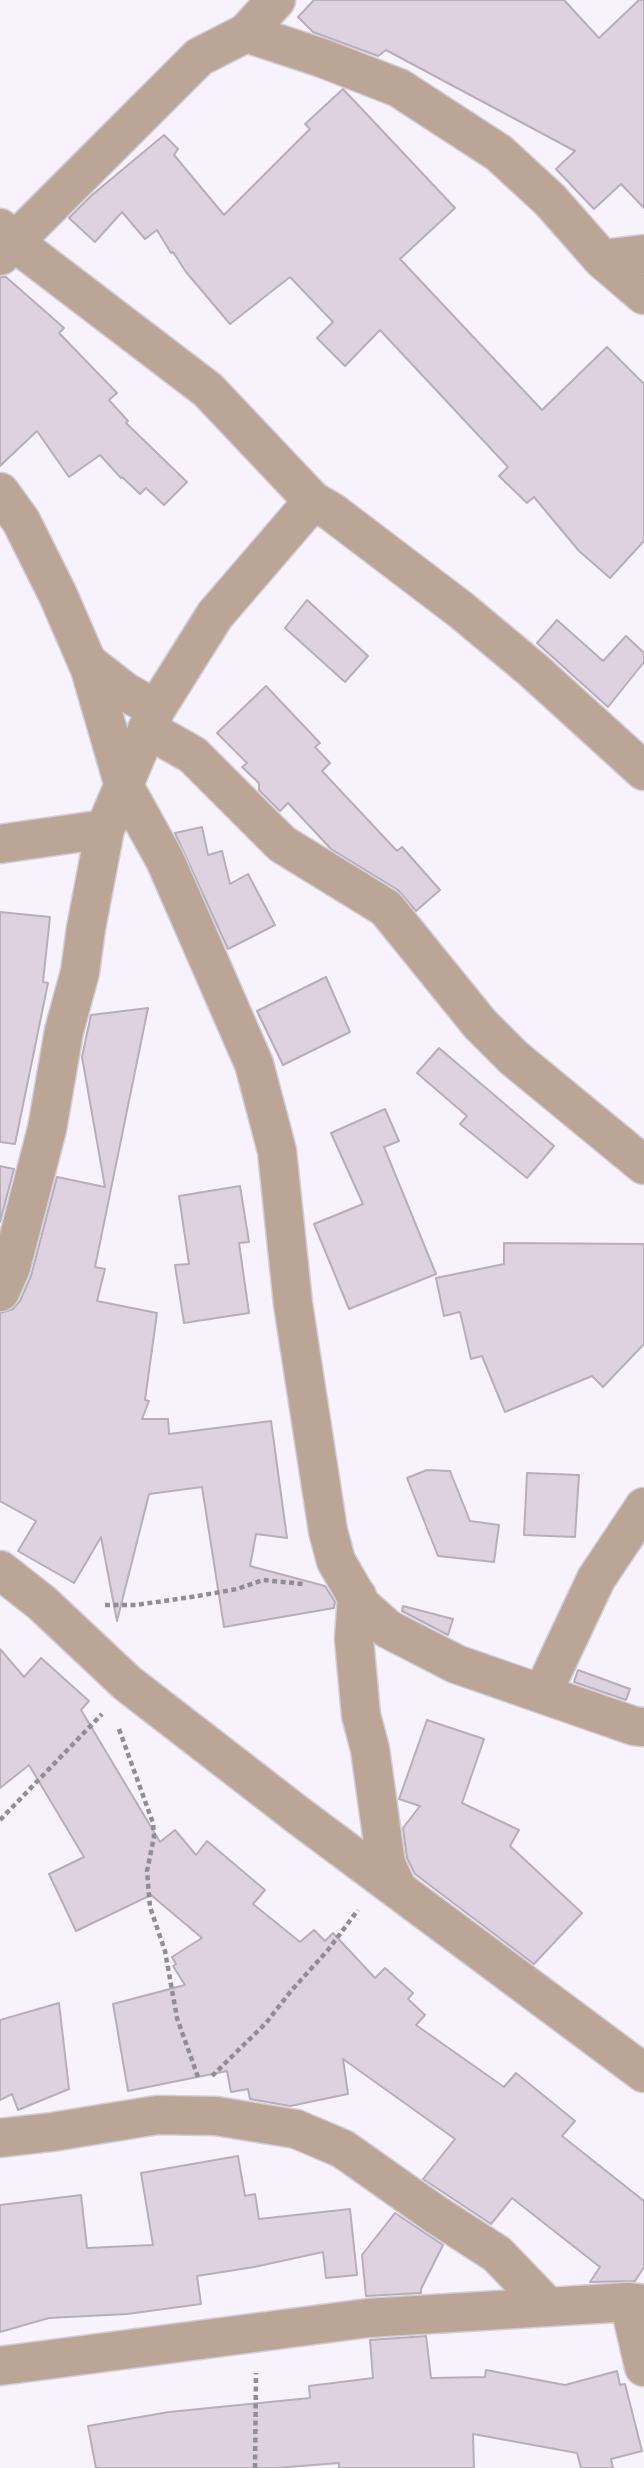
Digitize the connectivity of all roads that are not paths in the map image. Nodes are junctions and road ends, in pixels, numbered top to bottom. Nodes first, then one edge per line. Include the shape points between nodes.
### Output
1 (276, 0) edge
2 (246, 33) junction
3 (5, 242) edge
4 (644, 254) edge
5 (602, 259) junction
6 (644, 295) edge
7 (0, 492) edge
8 (313, 501) junction
9 (87, 662) junction
10 (152, 719) junction
11 (644, 771) edge
12 (124, 786) junction
13 (105, 829) junction
14 (0, 844) edge
15 (644, 1165) edge
16 (0, 1292) edge
17 (644, 1507) edge
18 (0, 1570) edge
19 (357, 1607) junction
20 (542, 1694) junction
21 (644, 1727) edge
22 (388, 1882) junction
23 (644, 2073) edge
24 (0, 2138) edge
25 (637, 2303) edge
26 (548, 2307) junction
27 (0, 2366) edge
28 (644, 2367) edge

1 - 2 street
2 - 3 street via 198,57
2 - 5 street via 399,88 499,153 550,200
3 - 8 street via 208,390
4 - 5 street
5 - 6 street
7 - 9 street via 21,521
8 - 10 street via 215,615
8 - 11 street via 461,610
9 - 10 street
9 - 12 street
10 - 12 street
10 - 15 street via 282,844 386,908 480,1024 514,1058
12 - 13 street
12 - 19 street via 165,860 254,1064 277,1152 293,1304 328,1531
13 - 14 street
13 - 16 street via 47,1129 11,1267
17 - 20 street via 596,1579
18 - 22 street via 42,1603 119,1694
19 - 20 street via 362,1606 388,1629 456,1664
19 - 22 street via 354,1639 360,1715 370,1749
20 - 21 street
22 - 23 street
24 - 26 street via 157,2115 209,2101 343,2149 496,2254
25 - 26 street
25 - 28 street
26 - 27 street via 368,2318

